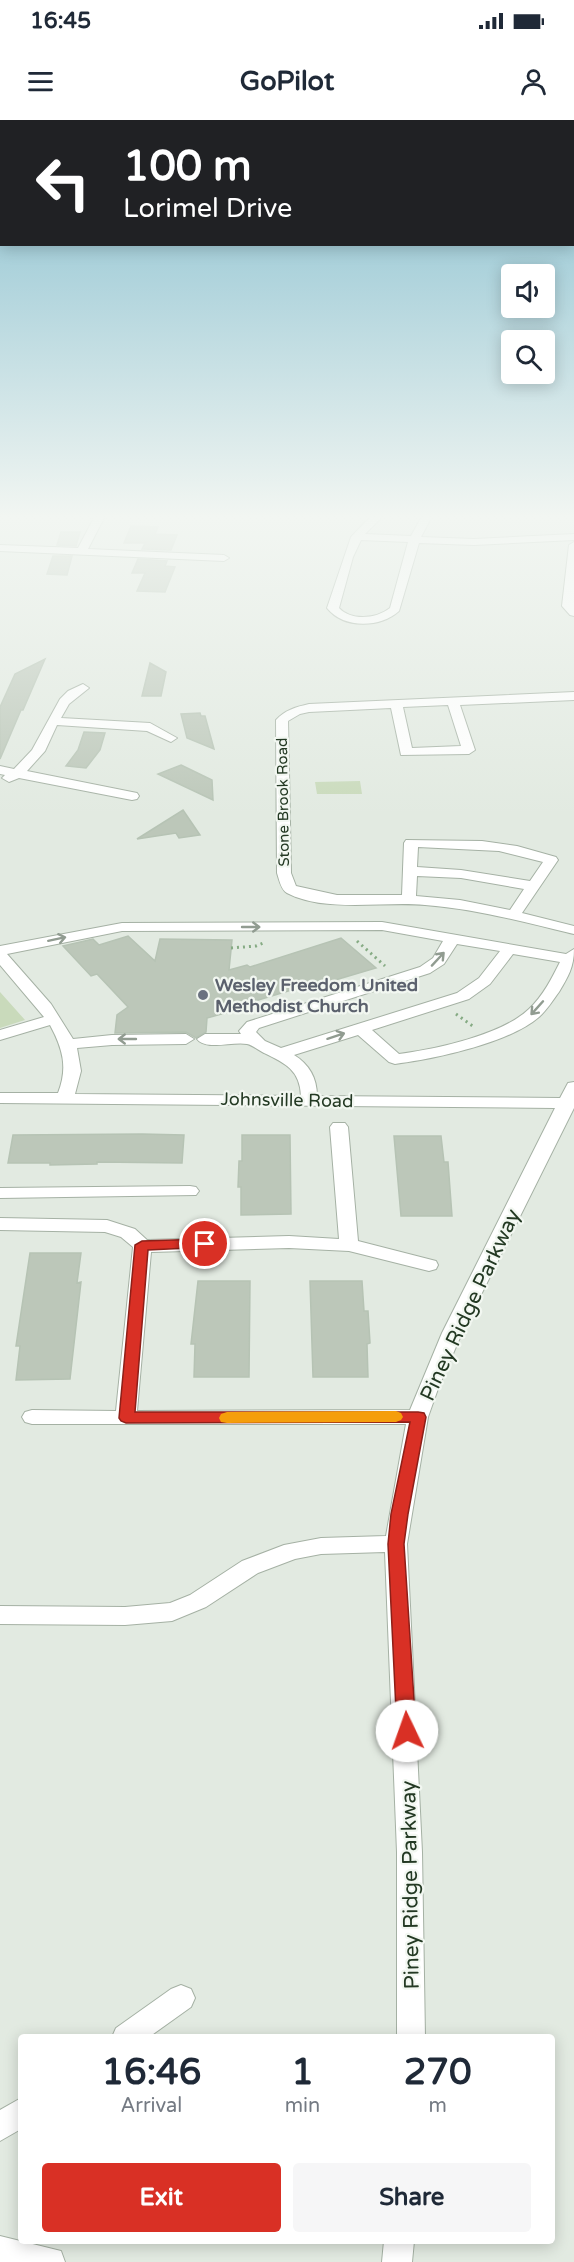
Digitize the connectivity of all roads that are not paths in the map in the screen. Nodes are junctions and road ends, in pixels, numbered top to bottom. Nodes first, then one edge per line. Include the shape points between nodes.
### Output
1 (342, 616) edge
2 (387, 616) edge
3 (83, 688) dead end
4 (571, 697) edge
5 (453, 702) junction
6 (396, 705) junction
7 (574, 712) edge
8 (53, 721) junction
9 (171, 738) dead end
10 (0, 770) edge
11 (15, 773) junction
12 (0, 783) edge
13 (132, 796) dead end
14 (410, 871) junction
15 (533, 886) junction
16 (409, 900) junction
17 (513, 916) junction
18 (574, 930) edge
19 (453, 938) junction
20 (510, 947) junction
21 (0, 951) edge
22 (0, 956) edge
23 (571, 957) edge
24 (53, 1020) junction
25 (360, 1028) junction
26 (0, 1035) edge
27 (186, 1039) dead end
28 (205, 1039) dead end
29 (252, 1040) junction
30 (69, 1044) junction
31 (280, 1054) junction
32 (571, 1097) edge
33 (0, 1098) edge
34 (65, 1098) junction
35 (309, 1100) junction
36 (339, 1127) dead end
37 (190, 1191) dead end
38 (80, 1192) junction
39 (0, 1193) edge
40 (0, 1224) edge
41 (76, 1224) junction
42 (142, 1245) junction
43 (349, 1245) junction
44 (429, 1264) dead end
45 (32, 1417) dead end
46 (418, 1417) junction
47 (126, 1418) junction
48 (396, 1544) junction
49 (0, 1615) edge
50 (181, 1998) dead end
51 (130, 2034) edge
52 (411, 2034) edge
53 (18, 2114) edge
54 (0, 2127) edge
55 (399, 2244) edge
56 (0, 2251) edge
57 (50, 2262) edge
58 (397, 2262) edge

1 - 2 street via 364,620
3 - 8 street via 67,697
4 - 5 street, Stone Brook Road
4 - 7 street
5 - 6 street, Stone Brook Road
5 - 6 street via 469,750 406,752
6 - 16 street, Stone Brook Road via 309,708 282,720 284,873 290,890 302,894
8 - 9 street via 150,727
8 - 11 street via 31,760
10 - 11 street
11 - 12 street
11 - 13 street
14 - 15 street via 461,874
14 - 15 street via 411,843 529,851 551,860
14 - 16 street
15 - 17 street
16 - 17 street, Stone Brook Road via 481,908
17 - 18 street, Stone Brook Road
19 - 20 street
21 -> 19 street via 122,927 382,926
29 -> 19 street via 247,1031 253,1024 425,970 440,961
20 - 23 street
20 - 25 street via 478,989
22 - 24 street
23 -> 25 street via 559,981 533,1014 486,1037 412,1058 395,1059
24 - 26 street
24 - 30 street
31 -> 25 street
27 -> 30 street
28 - 29 street
29 - 31 street
30 - 34 street via 74,1070
31 - 35 street via 306,1076
32 - 35 street, Johnsville Road
32 - 46 street, Piney Ridge Parkway via 452,1333
33 - 34 street, Johnsville Road
34 - 35 street, Johnsville Road
36 - 43 street
37 - 38 street
38 - 39 street
38 - 41 street
40 - 41 street
41 - 42 street via 107,1226 128,1233
42 - 43 street
42 - 47 street
43 - 44 street
45 - 47 street
46 - 47 street
46 - 48 street, Piney Ridge Parkway
48 - 49 street via 321,1546 292,1551 250,1567 198,1601 172,1612 125,1616
48 - 52 street, Piney Ridge Parkway via 409,1778
50 - 51 street
53 - 54 street
55 - 58 street
56 - 57 street

